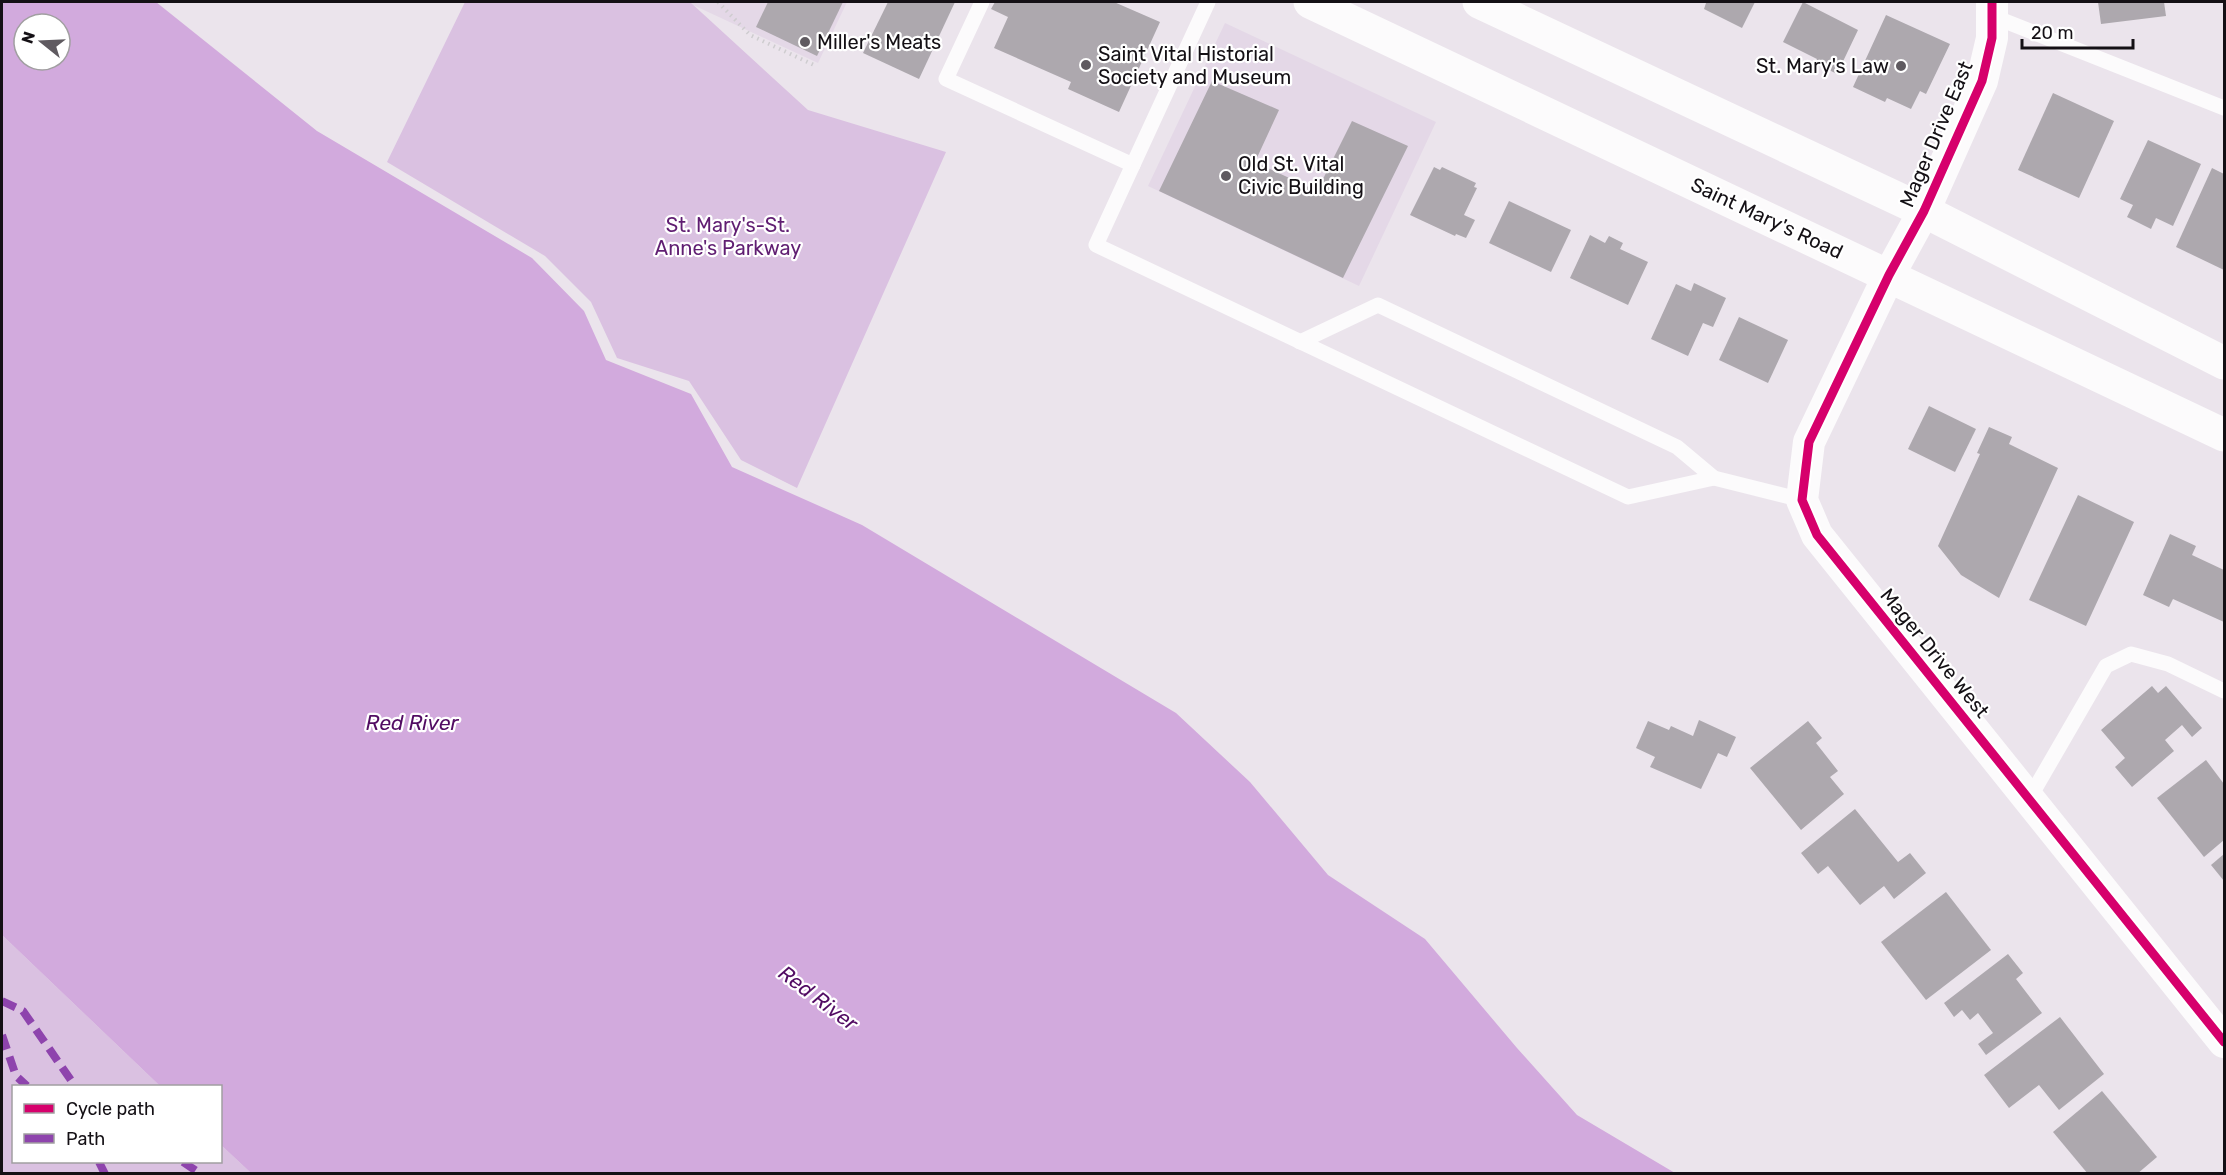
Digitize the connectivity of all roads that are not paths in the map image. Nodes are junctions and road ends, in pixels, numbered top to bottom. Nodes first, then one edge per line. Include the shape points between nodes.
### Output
1 (982, 2) edge
2 (1208, 2) edge
3 (1310, 2) edge
4 (1479, 2) edge
5 (1992, 9) edge
6 (2224, 108) edge
7 (1133, 165) junction
8 (1924, 211) junction
9 (1907, 243) joint
10 (1889, 275) junction
11 (1300, 342) junction
12 (2224, 363) edge
13 (2224, 435) edge
14 (1714, 478) junction
15 (1802, 500) junction
16 (2224, 691) edge
17 (2029, 799) junction
18 (2224, 1042) edge

1 - 7 lane via 946,79
2 - 7 lane
3 - 10 main road, Saint Mary's Road
4 - 8 main road
5 - 6 lane
5 - 8 street, Mager Drive East via 1992,38 1982,81
7 - 11 lane via 1096,245
8 - 9 street, Mager Drive East
8 - 12 main road
9 - 10 street, Mager Drive West
10 - 13 main road, Saint Mary's Road
10 - 15 street, Mager Drive West via 1809,442
11 - 14 lane via 1628,497
11 - 14 lane via 1378,305 1677,447
14 - 15 lane
15 - 17 street, Mager Drive West via 1816,535
16 - 17 lane via 2168,664 2131,654 2106,666
17 - 18 street, Mager Drive West

